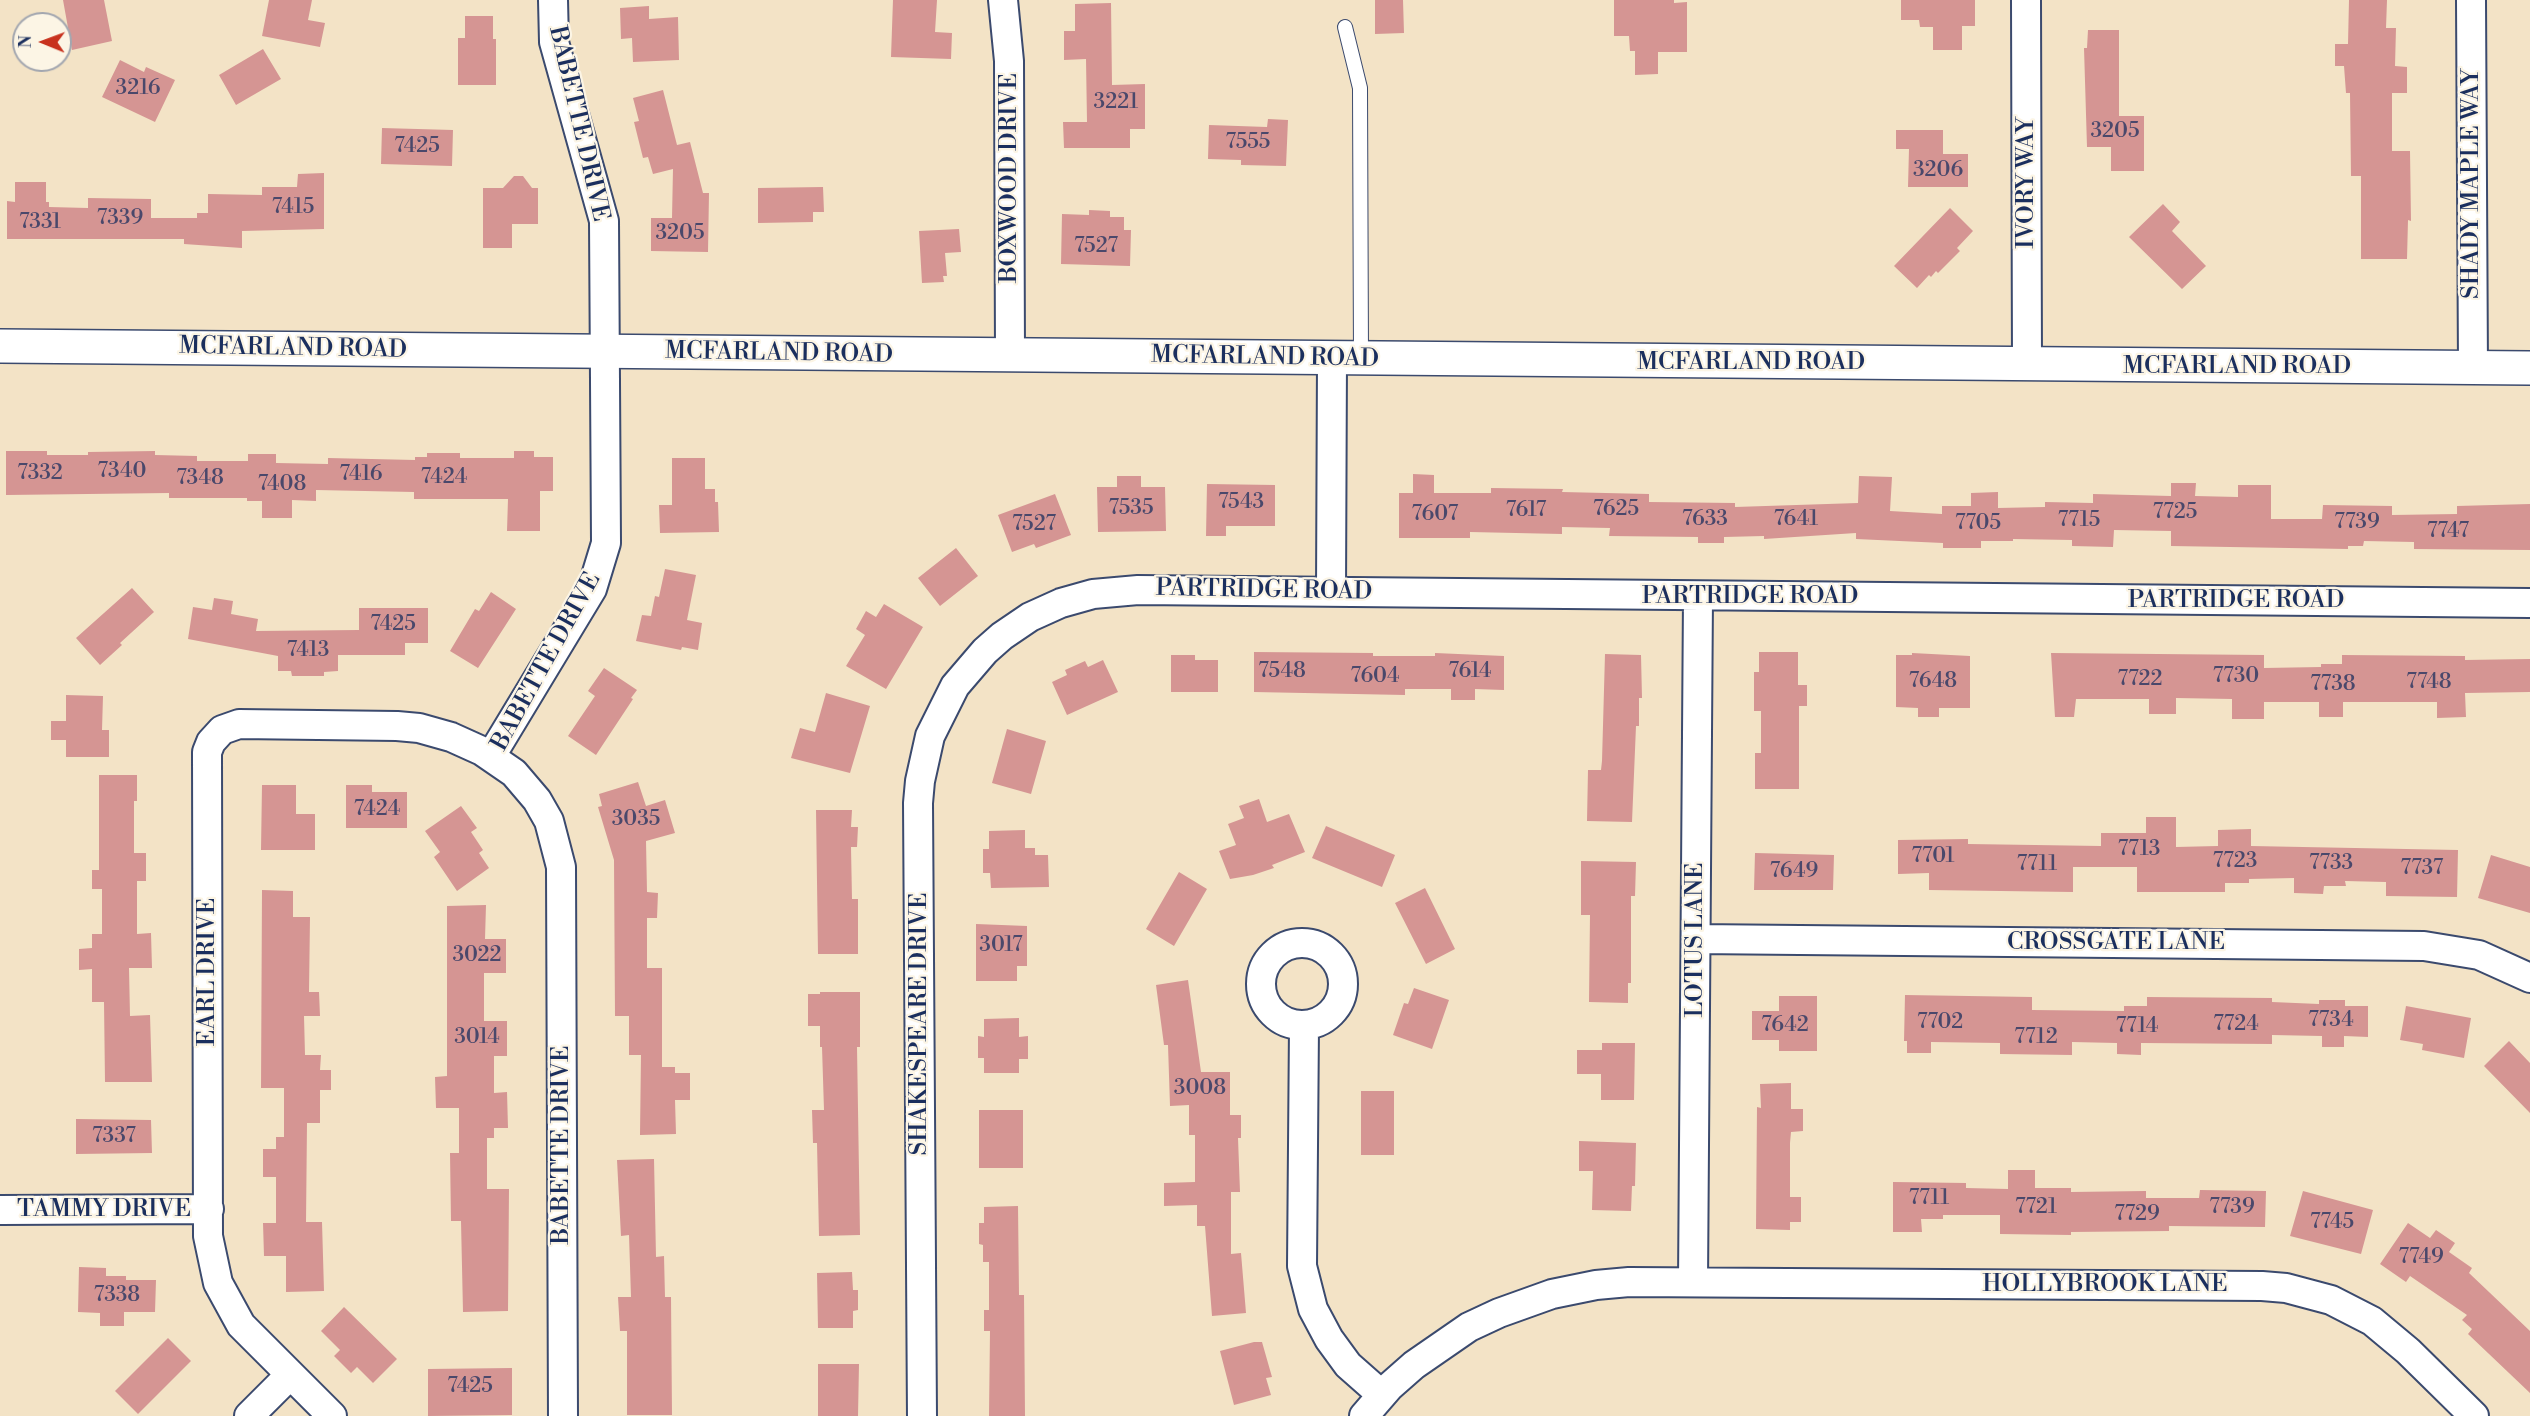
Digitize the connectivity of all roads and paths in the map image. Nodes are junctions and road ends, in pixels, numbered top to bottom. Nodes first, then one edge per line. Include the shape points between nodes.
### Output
1 (553, 0) edge
2 (1003, 0) edge
3 (2026, 0) edge
4 (2471, 0) edge
5 (1345, 27) dead end
6 (0, 346) edge
7 (604, 353) junction
8 (1010, 356) junction
9 (1346, 359) junction
10 (2027, 365) junction
11 (2473, 368) junction
12 (2530, 368) edge
13 (1331, 592) junction
14 (1698, 597) junction
15 (2530, 603) edge
16 (985, 651) joint
17 (491, 756) junction
18 (1696, 939) junction
19 (2530, 978) edge
20 (1304, 1026) dead end
21 (209, 1209) junction
22 (0, 1210) edge
23 (1692, 1282) junction
24 (290, 1375) junction
25 (1373, 1406) edge
26 (249, 1416) edge
27 (332, 1416) edge
28 (563, 1416) edge
29 (922, 1416) edge
30 (2474, 1416) edge

1 - 7 street, BABETTE DRIVE via 554,42 604,221
2 - 8 street, BOXWOOD DRIVE via 1009,62
3 - 10 street, IVORY WAY
4 - 11 street, SHADY MAPLE WAY
5 - 9 lane via 1360,88
6 - 7 street, MCFARLAND ROAD
7 - 8 street, MCFARLAND ROAD
7 - 17 street, BABETTE DRIVE via 604,555 592,589
8 - 9 street, MCFARLAND ROAD
9 - 10 street, MCFARLAND ROAD
9 - 13 street
10 - 11 street, MCFARLAND ROAD
11 - 12 street, MCFARLAND ROAD
13 - 14 street, PARTRIDGE ROAD
13 - 16 street, PARTRIDGE ROAD via 1103,592 1061,603 1030,617
14 - 15 street, PARTRIDGE ROAD
14 - 18 street, LOTUS LANE
16 - 29 street, SHAKESPEARE DRIVE via 955,686 934,726 924,759 918,803
17 - 21 street, EARL DRIVE via 451,736 397,726 239,724 215,737 207,752
17 - 28 street, BABETTE DRIVE via 523,782 544,811 561,867
18 - 19 street, CROSSGATE LANE via 2424,946 2479,955
18 - 23 street, LOTUS LANE
20 - 25 street via 1302,1266 1313,1309
21 - 22 street, TAMMY DRIVE
21 - 24 street, TAMMY DRIVE via 210,1248 228,1305 241,1325
23 - 25 street, HOLLYBROOK LANE via 1596,1285 1499,1312 1414,1365
23 - 30 street, HOLLYBROOK LANE via 2286,1288 2331,1300 2372,1321
24 - 26 street
24 - 27 street, TAMMY DRIVE

